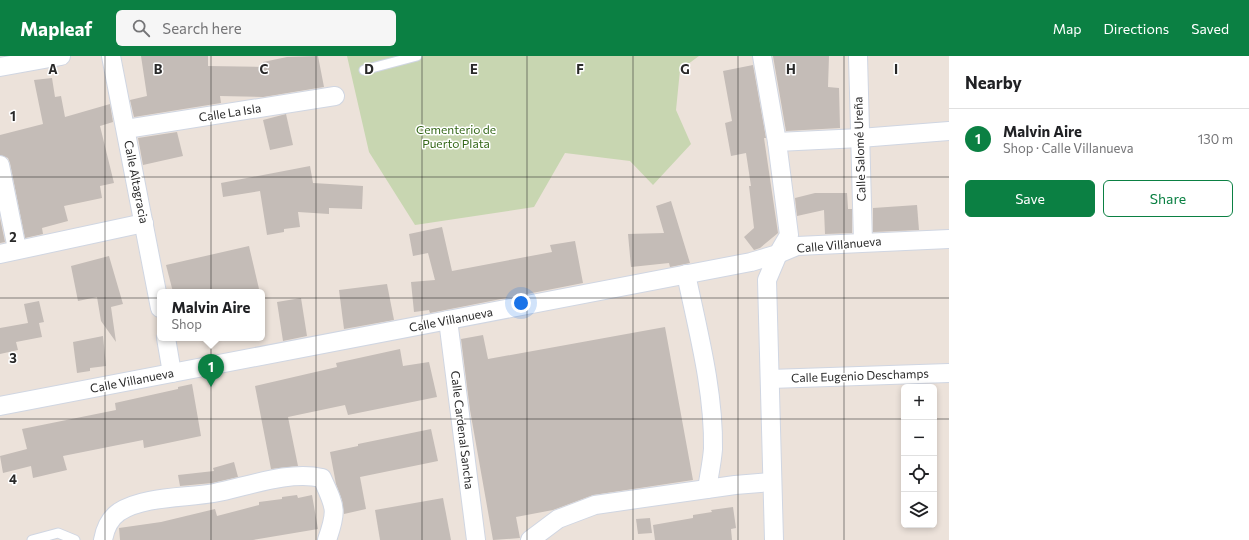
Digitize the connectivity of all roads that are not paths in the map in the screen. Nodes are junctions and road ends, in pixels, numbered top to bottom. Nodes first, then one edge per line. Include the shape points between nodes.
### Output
1 (61, 56) edge
2 (111, 56) edge
3 (417, 56) edge
4 (762, 56) edge
5 (858, 56) edge
6 (0, 66) edge
7 (364, 70) dead end
8 (334, 96) dead end
9 (126, 129) junction
10 (949, 130) edge
11 (860, 138) junction
12 (777, 142) junction
13 (0, 165) edge
14 (144, 224) junction
15 (949, 239) edge
16 (863, 242) junction
17 (17, 249) junction
18 (0, 254) edge
19 (778, 254) junction
20 (686, 274) junction
21 (157, 292) edge
22 (448, 320) junction
23 (166, 341) edge
24 (949, 373) edge
25 (172, 374) junction
26 (770, 379) junction
27 (0, 406) edge
28 (772, 482) junction
29 (707, 489) junction
30 (32, 540) edge
31 (75, 540) edge
32 (104, 540) edge
33 (327, 540) edge
34 (476, 540) edge
35 (530, 540) edge
36 (774, 540) edge

1 - 6 street
2 - 9 street, Calle Altagracia
3 - 7 lane
4 - 12 street
5 - 11 street, Calle Salomé Ureña
8 - 9 street, Calle La Isla
9 - 14 street, Calle Altagracia
10 - 11 street
11 - 12 street
11 - 16 street, Calle Salomé Ureña
12 - 19 street via 789,235
13 - 17 street
14 - 17 street
14 - 21 street, Calle Altagracia
15 - 16 street, Calle Villanueva
16 - 19 street, Calle Villanueva via 798,246
17 - 18 street
19 - 20 street, Calle Villanueva via 751,262
19 - 26 street via 768,280
20 - 22 street, Calle Villanueva
20 - 29 street via 711,409 713,450
22 - 25 street, Calle Villanueva
22 - 34 street, Calle Cardenal Sancha
23 - 25 street
24 - 26 street, Calle Eugenio Deschamps
25 - 27 street, Calle Villanueva
26 - 28 street
28 - 29 street
28 - 36 street
29 - 35 street via 595,505 558,519
30 - 31 lane via 58,533
32 - 33 street via 106,526 118,512 130,507 163,499 311,476 322,478 333,502 334,518

